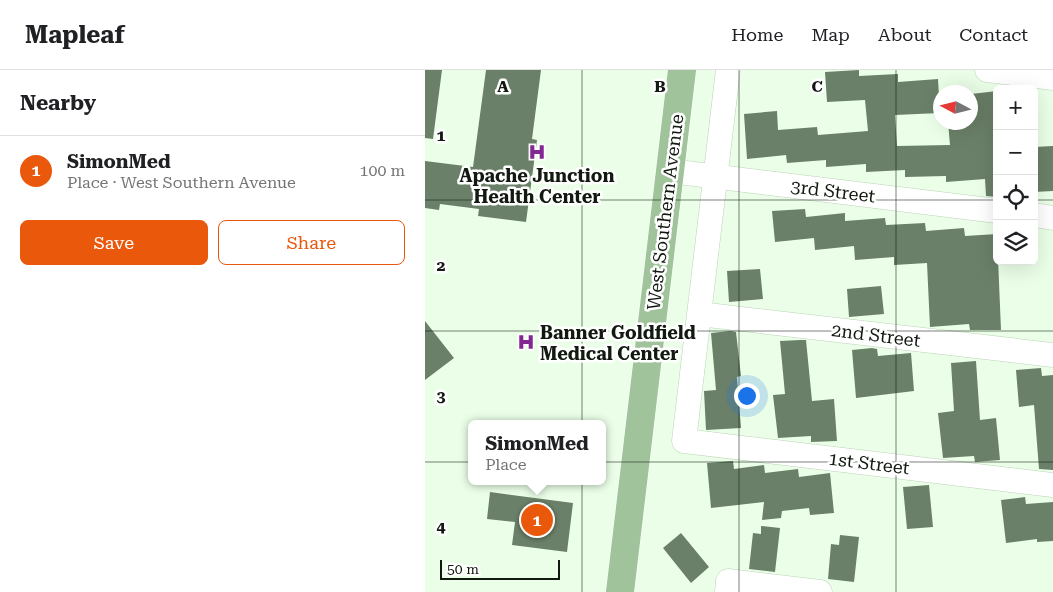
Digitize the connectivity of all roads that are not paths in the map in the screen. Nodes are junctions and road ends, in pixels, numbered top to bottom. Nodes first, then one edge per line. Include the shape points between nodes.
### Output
1 (682, 70) edge
2 (728, 70) edge
3 (987, 70) edge
4 (1053, 78) edge
5 (670, 171) junction
6 (716, 177) junction
7 (993, 211) edge
8 (1038, 216) edge
9 (1053, 218) edge
10 (699, 314) junction
11 (1053, 355) edge
12 (1053, 485) edge
13 (728, 586) edge
14 (619, 592) edge
15 (820, 592) edge

1 - 5 main road, West Southern Avenue
2 - 6 lane
3 - 4 lane
5 - 6 lane, 3rd Street
5 - 14 main road, West Southern Avenue
6 - 7 lane, 3rd Street
6 - 10 lane
8 - 9 lane
10 - 11 lane, 2nd Street
10 - 12 lane, 1st Street via 684,441
13 - 15 lane

